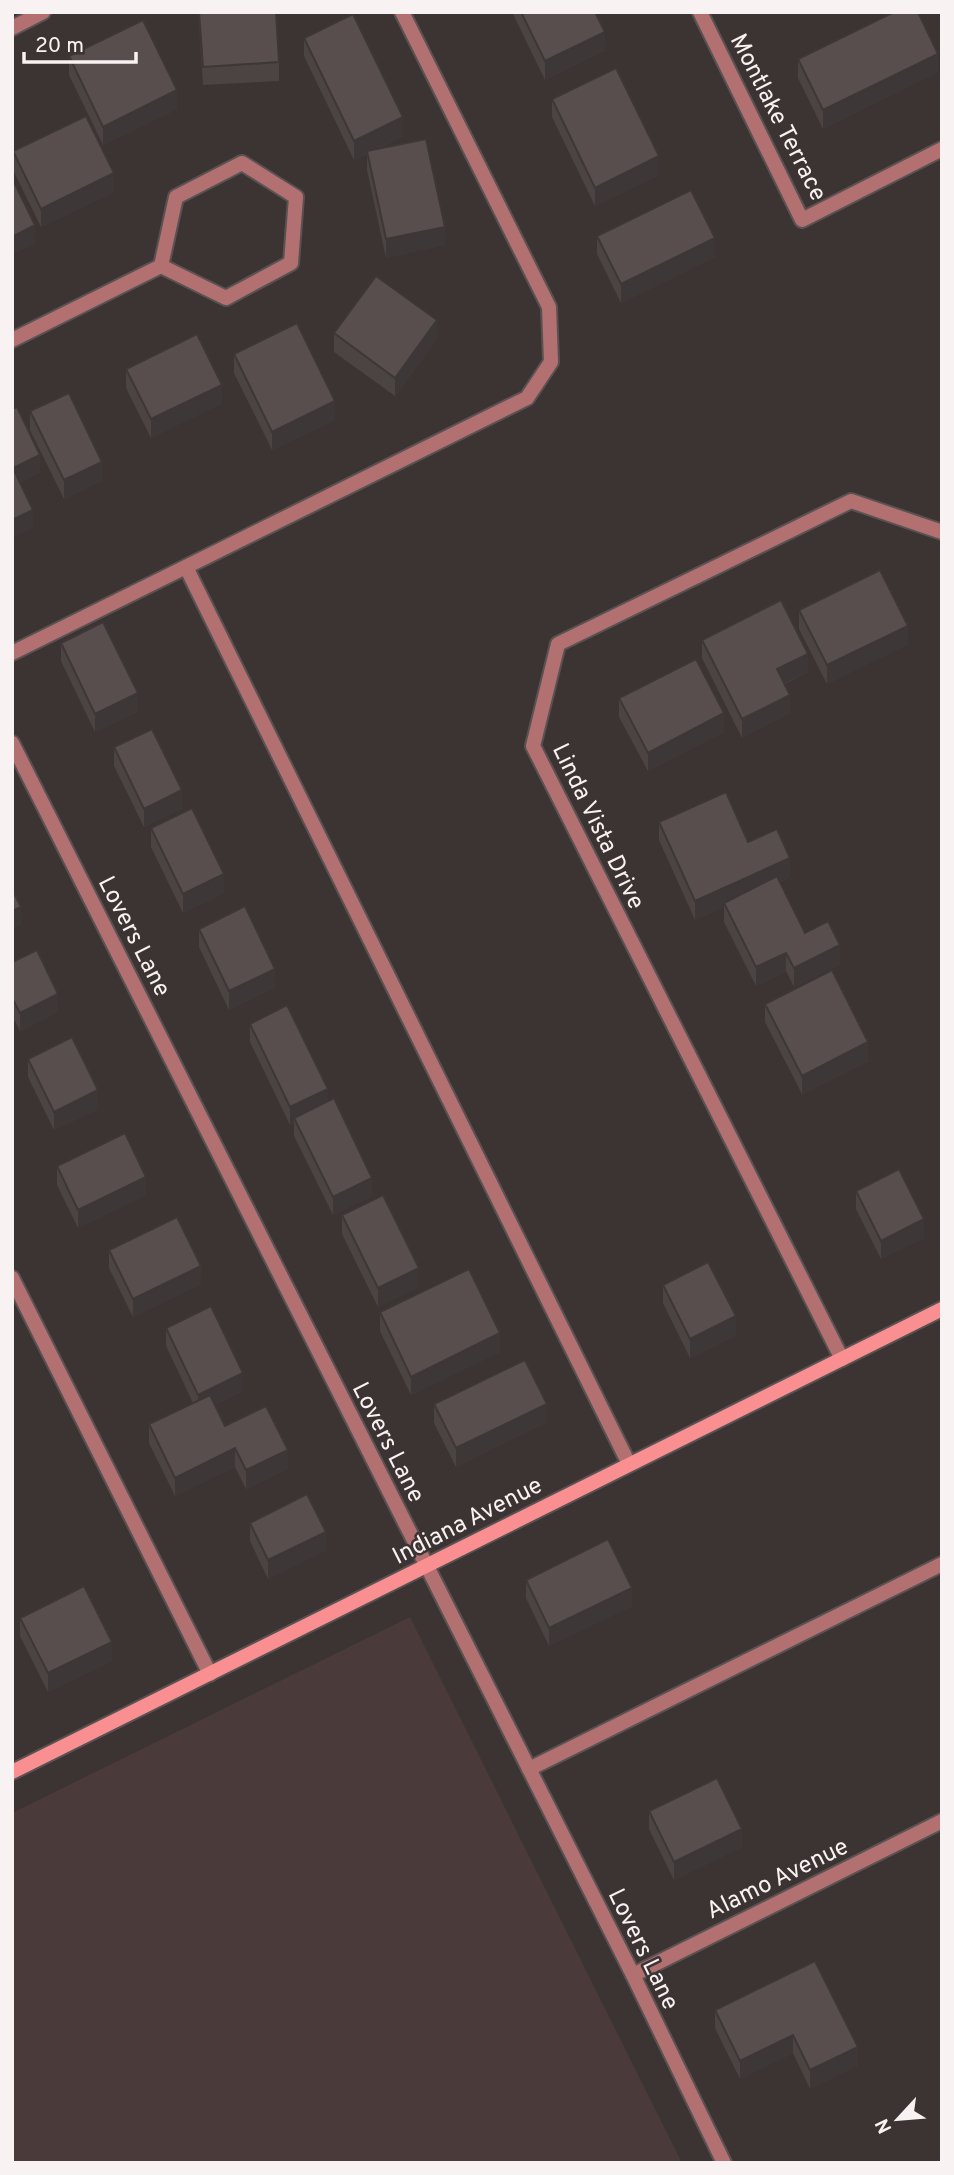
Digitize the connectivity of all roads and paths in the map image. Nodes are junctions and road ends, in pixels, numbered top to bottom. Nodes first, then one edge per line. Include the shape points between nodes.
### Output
1 (43, 12) edge
2 (402, 12) edge
3 (700, 12) edge
4 (12, 28) edge
5 (942, 149) edge
6 (161, 266) junction
7 (12, 340) edge
8 (942, 532) edge
9 (186, 567) junction
10 (12, 653) edge
11 (12, 743) edge
12 (12, 1278) edge
13 (942, 1309) edge
14 (842, 1359) junction
15 (629, 1464) junction
16 (942, 1564) edge
17 (426, 1566) junction
18 (210, 1674) junction
19 (529, 1769) junction
20 (12, 1772) edge
21 (942, 1821) edge
22 (633, 1975) junction
23 (724, 2163) edge

1 - 4 street
2 - 9 street via 549,307 551,362 527,398
3 - 5 street, Montlake Terrace via 802,220
6 - 6 street via 226,298 291,264 296,197 242,163 176,197
6 - 7 street
8 - 14 street, Linda Vista Drive via 851,501 558,644 533,746
9 - 10 street
9 - 15 street
11 - 17 street, Lovers Lane
12 - 18 street
13 - 14 street, Indiana Avenue
14 - 15 street, Indiana Avenue
15 - 17 street, Indiana Avenue
16 - 19 street
17 - 18 street, Indiana Avenue
17 - 19 street, Lovers Lane
18 - 20 street, Indiana Avenue
19 - 22 street, Lovers Lane
21 - 22 street, Alamo Avenue
22 - 23 street, Lovers Lane

